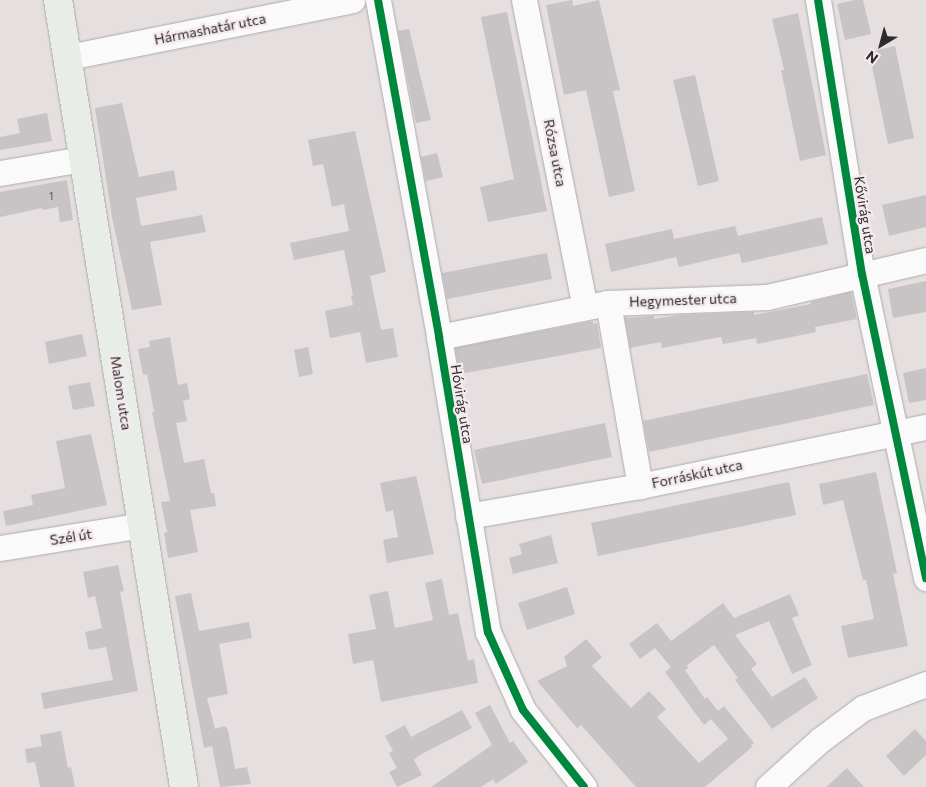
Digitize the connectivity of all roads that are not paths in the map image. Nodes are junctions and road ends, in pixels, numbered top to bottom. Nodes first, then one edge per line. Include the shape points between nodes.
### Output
1 (58, 0) edge
2 (352, 0) edge
3 (378, 0) edge
4 (524, 0) edge
5 (818, 0) edge
6 (68, 57) junction
7 (83, 159) junction
8 (0, 173) edge
9 (926, 260) edge
10 (862, 274) junction
11 (597, 305) junction
12 (439, 337) junction
13 (926, 427) edge
14 (897, 433) junction
15 (640, 486) junction
16 (468, 516) junction
17 (142, 525) junction
18 (0, 548) edge
19 (926, 578) edge
20 (926, 684) edge
21 (184, 787) edge
22 (584, 787) edge
23 (768, 787) edge

1 - 6 main road, Malom utca
2 - 6 street, Hármashatár utca
3 - 12 street, Hóvirág utca
4 - 11 street, Rózsa utca
5 - 10 street, Kővirág utca
6 - 7 main road, Malom utca
7 - 8 street
7 - 17 main road, Malom utca
9 - 10 street, Hegymester utca
10 - 11 street, Hegymester utca via 767,297
10 - 14 street, Kővirág utca
11 - 12 street, Hegymester utca
11 - 15 street, Rózsa utca
12 - 16 street, Hóvirág utca
13 - 14 street, Forráskút utca
14 - 15 street, Forráskút utca
14 - 19 street, Kővirág utca
15 - 16 street, Forráskút utca
16 - 22 street, Hóvirág utca via 488,632 523,710
17 - 18 street, Szél út
17 - 21 main road, Malom utca
20 - 23 street via 863,708 820,740

